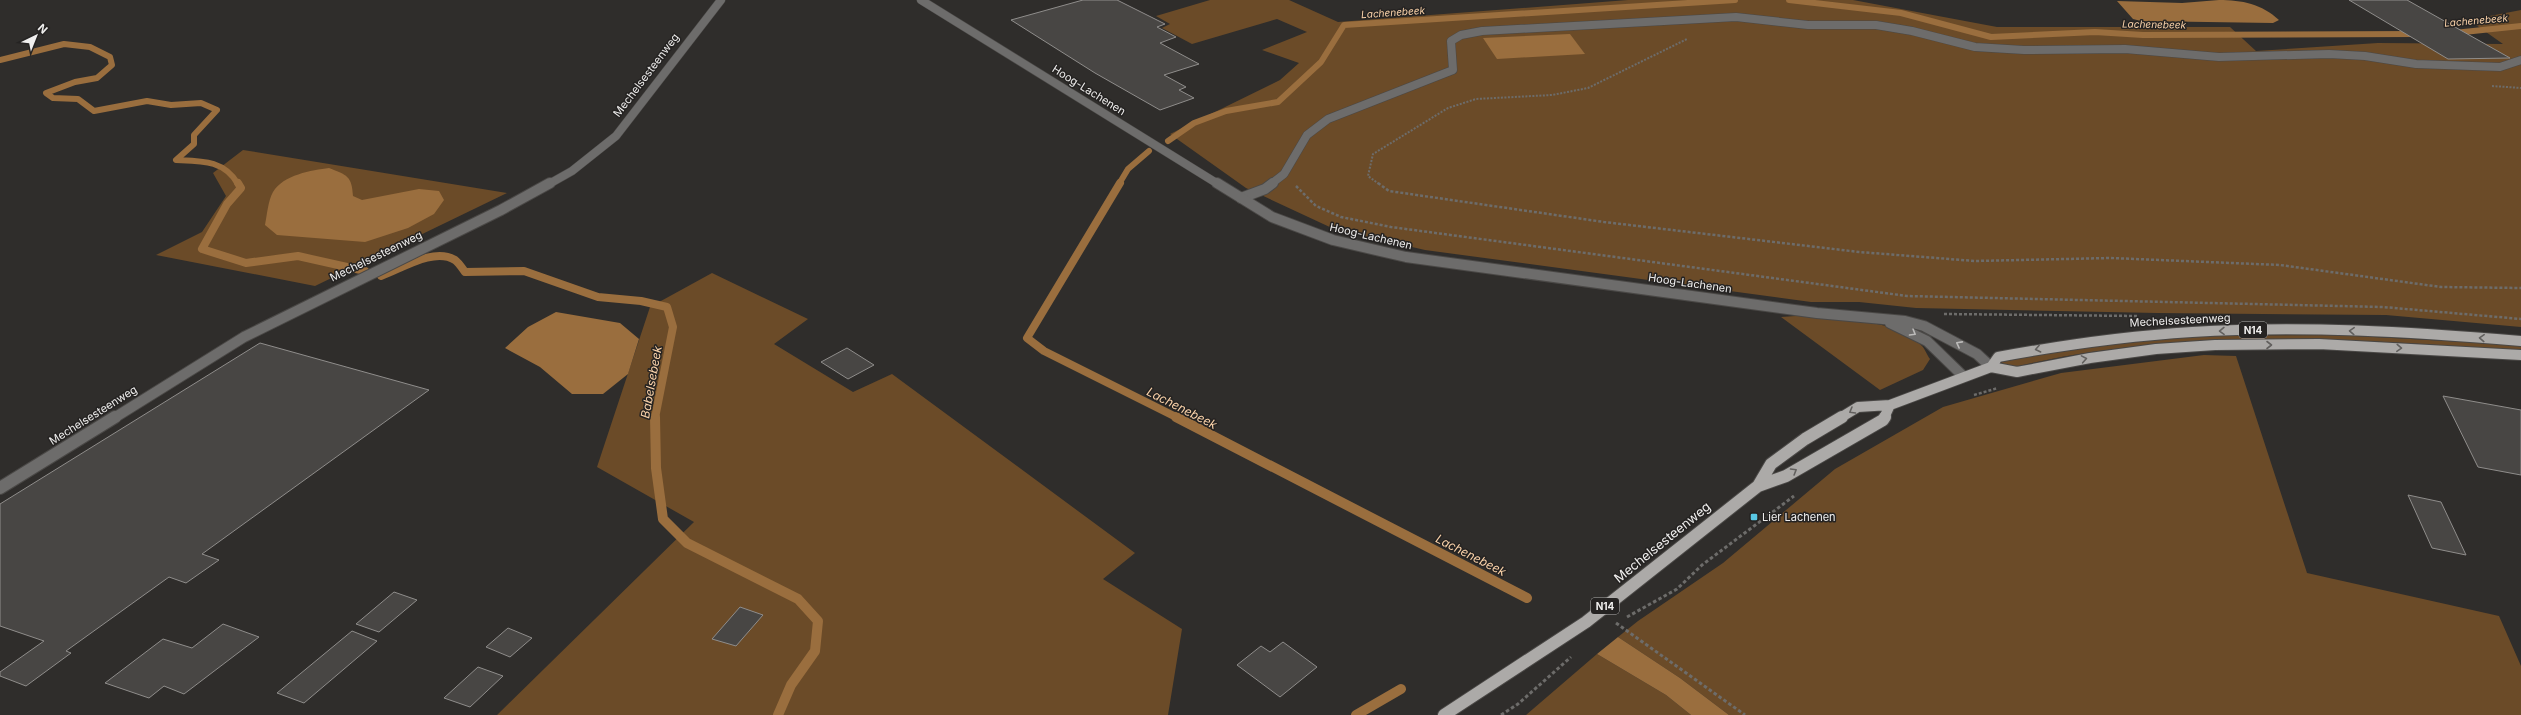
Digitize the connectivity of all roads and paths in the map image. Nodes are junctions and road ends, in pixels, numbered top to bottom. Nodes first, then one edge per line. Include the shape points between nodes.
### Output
1 (721, 0) edge
2 (921, 0) edge
3 (1690, 38) dead end
4 (2521, 60) edge
5 (2491, 86) dead end
6 (2521, 88) edge
7 (1284, 174) junction
8 (1241, 198) junction
9 (2521, 288) edge
10 (1940, 314) dead end
11 (1999, 315) dead end
12 (1877, 318) junction
13 (2521, 319) edge
14 (2521, 341) edge
15 (2521, 355) edge
16 (1991, 367) junction
17 (1963, 376) junction
18 (2000, 388) dead end
19 (1971, 396) dead end
20 (1890, 405) junction
21 (1758, 486) junction
22 (0, 488) edge
23 (1800, 491) dead end
24 (1616, 623) junction
25 (1610, 627) dead end
26 (1575, 654) dead end
27 (1444, 715) edge
28 (1501, 715) edge
29 (1745, 715) edge

1 - 22 street, Mechelsesteenweg via 616,136 572,171 501,210 244,337
2 - 8 street, Hoog-Lachenen
3 - 9 path via 1588,88 1552,95 1476,99 1448,108 1372,154 1368,176 1389,190 1397,192 1604,222 1859,252 1975,261 2111,258 2280,265 2441,287
4 - 7 street via 2500,67 2416,64 2365,56 2329,54 2219,57 2125,48 2024,50 1975,46 1876,25 1808,25 1736,17 1482,31 1462,35 1451,41 1453,70 1328,119 1307,135
5 - 6 path
7 - 8 street via 1265,189
7 - 13 path via 1316,206 1341,217 1391,227 1907,296 2383,307
8 - 12 street, Hoog-Lachenen via 1272,217 1301,230 1406,257 1817,313
10 - 11 path
16 -> 12 street, Hoog-Lachenen via 1977,354 1924,326
12 -> 17 street, Hoog-Lachenen via 1906,329 1927,341
14 -> 16 main road, Mechelsesteenweg / N14 via 2327,330 2186,331 2060,344 1998,357
16 -> 15 main road, Mechelsesteenweg / N14 via 2017,372 2127,353 2215,345 2319,344
16 - 17 main road, Mechelsesteenweg / N14
17 - 20 main road, Mechelsesteenweg / N14
18 - 19 path
21 -> 20 main road, Mechelsesteenweg / N14 via 1786,476 1883,420
20 -> 21 main road, Mechelsesteenweg / N14 via 1858,407 1818,431 1771,464
21 - 27 main road, Mechelsesteenweg / N14 via 1586,622
23 - 24 path via 1702,565 1677,589
24 - 25 path
24 - 29 path
26 - 28 path via 1518,704

